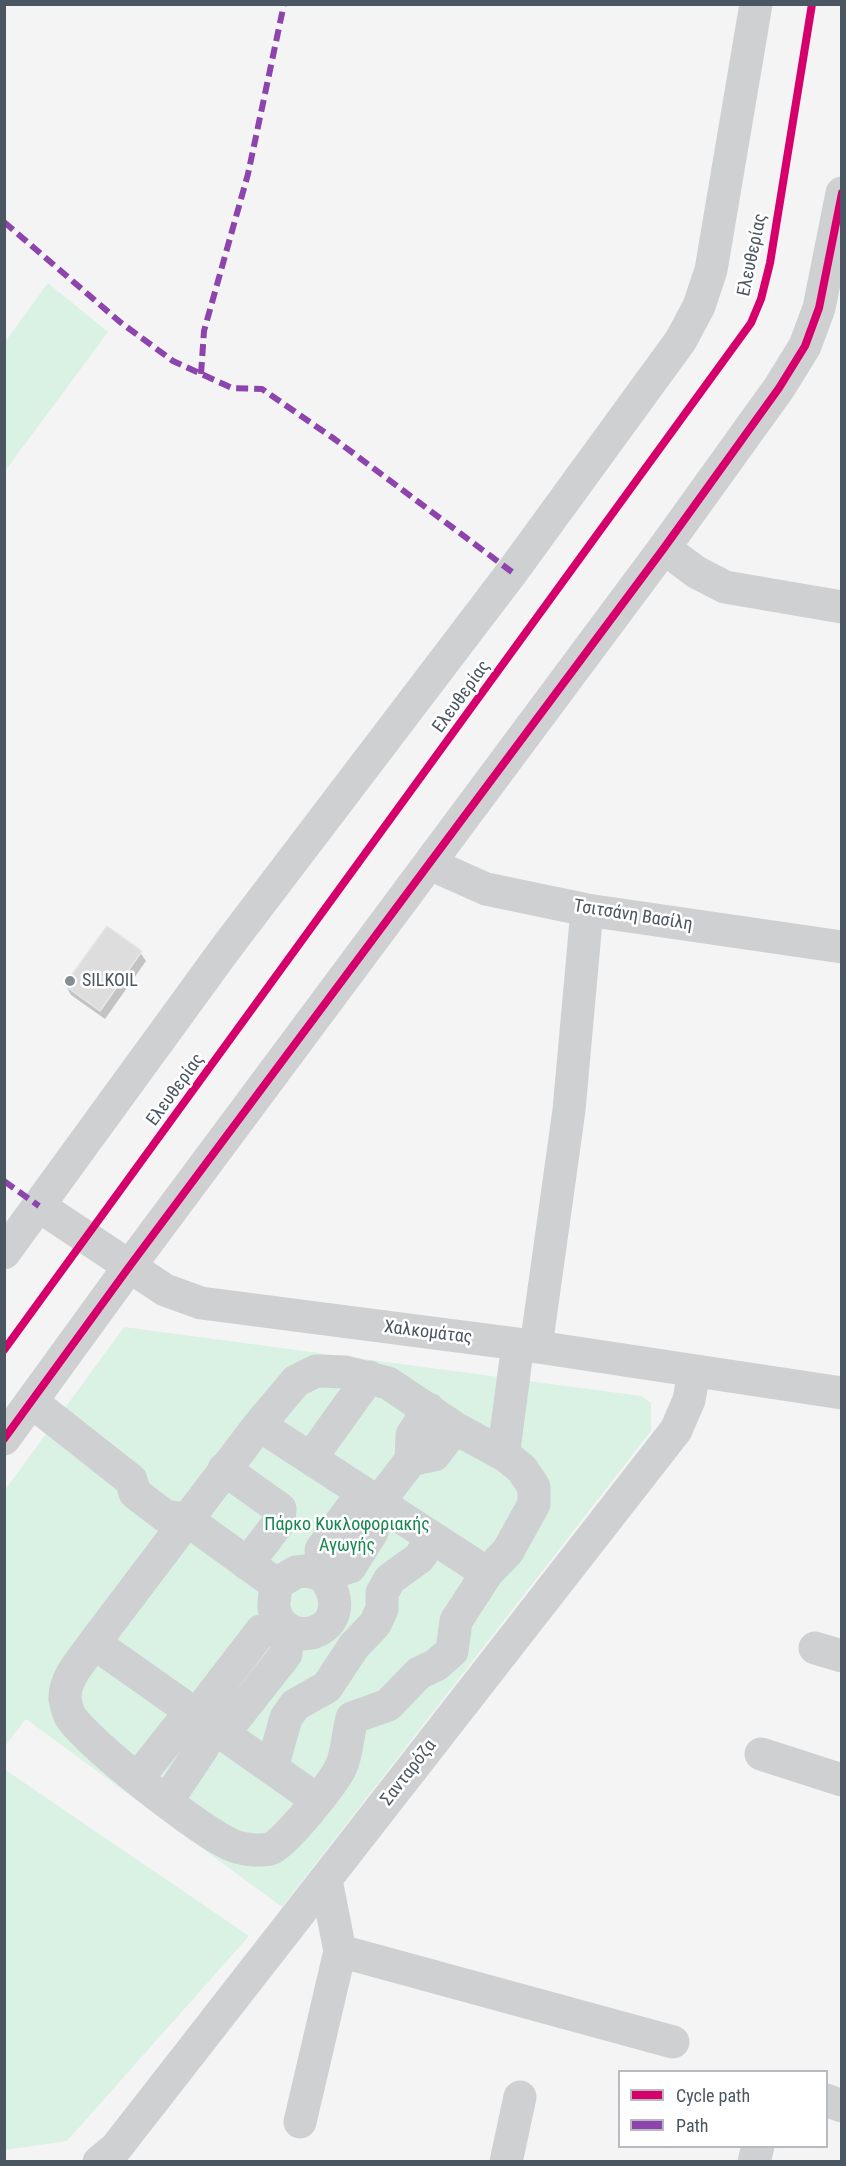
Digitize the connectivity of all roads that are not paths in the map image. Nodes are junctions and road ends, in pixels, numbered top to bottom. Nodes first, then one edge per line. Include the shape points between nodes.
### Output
1 (756, 4) edge
2 (842, 193) edge
3 (838, 228) edge
4 (664, 548) junction
5 (842, 607) edge
6 (430, 864) junction
7 (587, 910) junction
8 (842, 947) edge
9 (39, 1206) junction
10 (4, 1253) edge
11 (129, 1267) junction
12 (527, 1346) junction
13 (694, 1371) junction
14 (369, 1377) junction
15 (842, 1393) edge
16 (32, 1402) junction
17 (429, 1409) junction
18 (260, 1425) junction
19 (455, 1428) junction
20 (4, 1439) edge
21 (506, 1456) junction
22 (311, 1458) junction
23 (411, 1460) junction
24 (224, 1469) junction
25 (378, 1503) junction
26 (186, 1519) junction
27 (433, 1538) junction
28 (247, 1564) junction
29 (487, 1573) junction
30 (323, 1575) junction
31 (276, 1584) junction
32 (326, 1627) junction
33 (288, 1629) junction
34 (94, 1643) junction
35 (354, 1646) junction
36 (212, 1726) junction
37 (761, 1754) dead end
38 (272, 1768) junction
39 (137, 1779) junction
40 (842, 1780) edge
41 (317, 1800) junction
42 (167, 1801) junction
43 (326, 1880) junction
44 (340, 1951) junction
45 (673, 2042) dead end
46 (520, 2097) dead end
47 (300, 2122) dead end
48 (99, 2162) edge
49 (506, 2162) edge

1 - 9 street, Ελευθερίας via 711,270 699,306 681,340 505,581 226,948
2 - 3 street
3 - 4 street via 819,308 805,346
4 - 5 street via 725,587
4 - 6 street
6 - 7 street, Τσιτσάνη Βασίλη via 486,889
6 - 11 street
7 - 8 street, Τσιτσάνη Βασίλη
7 - 12 street via 569,1110
9 - 10 street, Ελευθερίας
9 - 11 street, Χαλκομάτας
11 - 12 street, Χαλκομάτας via 165,1290 201,1303
11 - 16 street
12 - 13 street, Χαλκομάτας
12 - 21 street via 504,1449
13 - 15 street, Χαλκομάτας
13 - 43 street, Σανταρόζα via 689,1400 676,1430
14 - 17 street via 388,1383
14 - 18 street via 316,1371 296,1381
14 - 22 street
16 - 20 street
16 - 26 street via 131,1480 135,1493 165,1516
17 - 19 street
17 - 23 street via 412,1435
18 - 22 street
18 - 24 street
19 - 21 street
19 - 23 street via 434,1455
21 - 29 street via 522,1469 534,1487 534,1504 508,1551
22 - 25 street
23 - 25 street
24 - 26 street
24 - 28 street via 280,1509 279,1522
25 - 27 street
25 - 30 street via 350,1510 321,1550
26 - 28 street
26 - 34 street
27 - 29 street
27 - 35 street via 419,1558 390,1579 382,1593 382,1609 375,1624
28 - 31 street
29 - 41 street via 456,1621 452,1651 419,1673 387,1705 352,1718 342,1765
30 - 31 street via 296,1572
30 - 32 street via 336,1599 336,1610
31 - 33 street via 274,1607
32 - 33 street via 309,1634
32 - 35 street
33 - 36 street via 261,1631 208,1700
34 - 36 street
34 - 39 street via 67,1683 69,1716
35 - 38 street via 327,1687 295,1705 286,1718
36 - 38 street
36 - 39 street via 180,1725
36 - 42 street via 203,1747
37 - 40 street
38 - 41 street
39 - 42 street
41 - 42 street via 273,1848 257,1850 234,1846
43 - 44 street
43 - 48 street, Σανταρόζα via 116,2148
44 - 45 street
44 - 47 street
46 - 49 street

